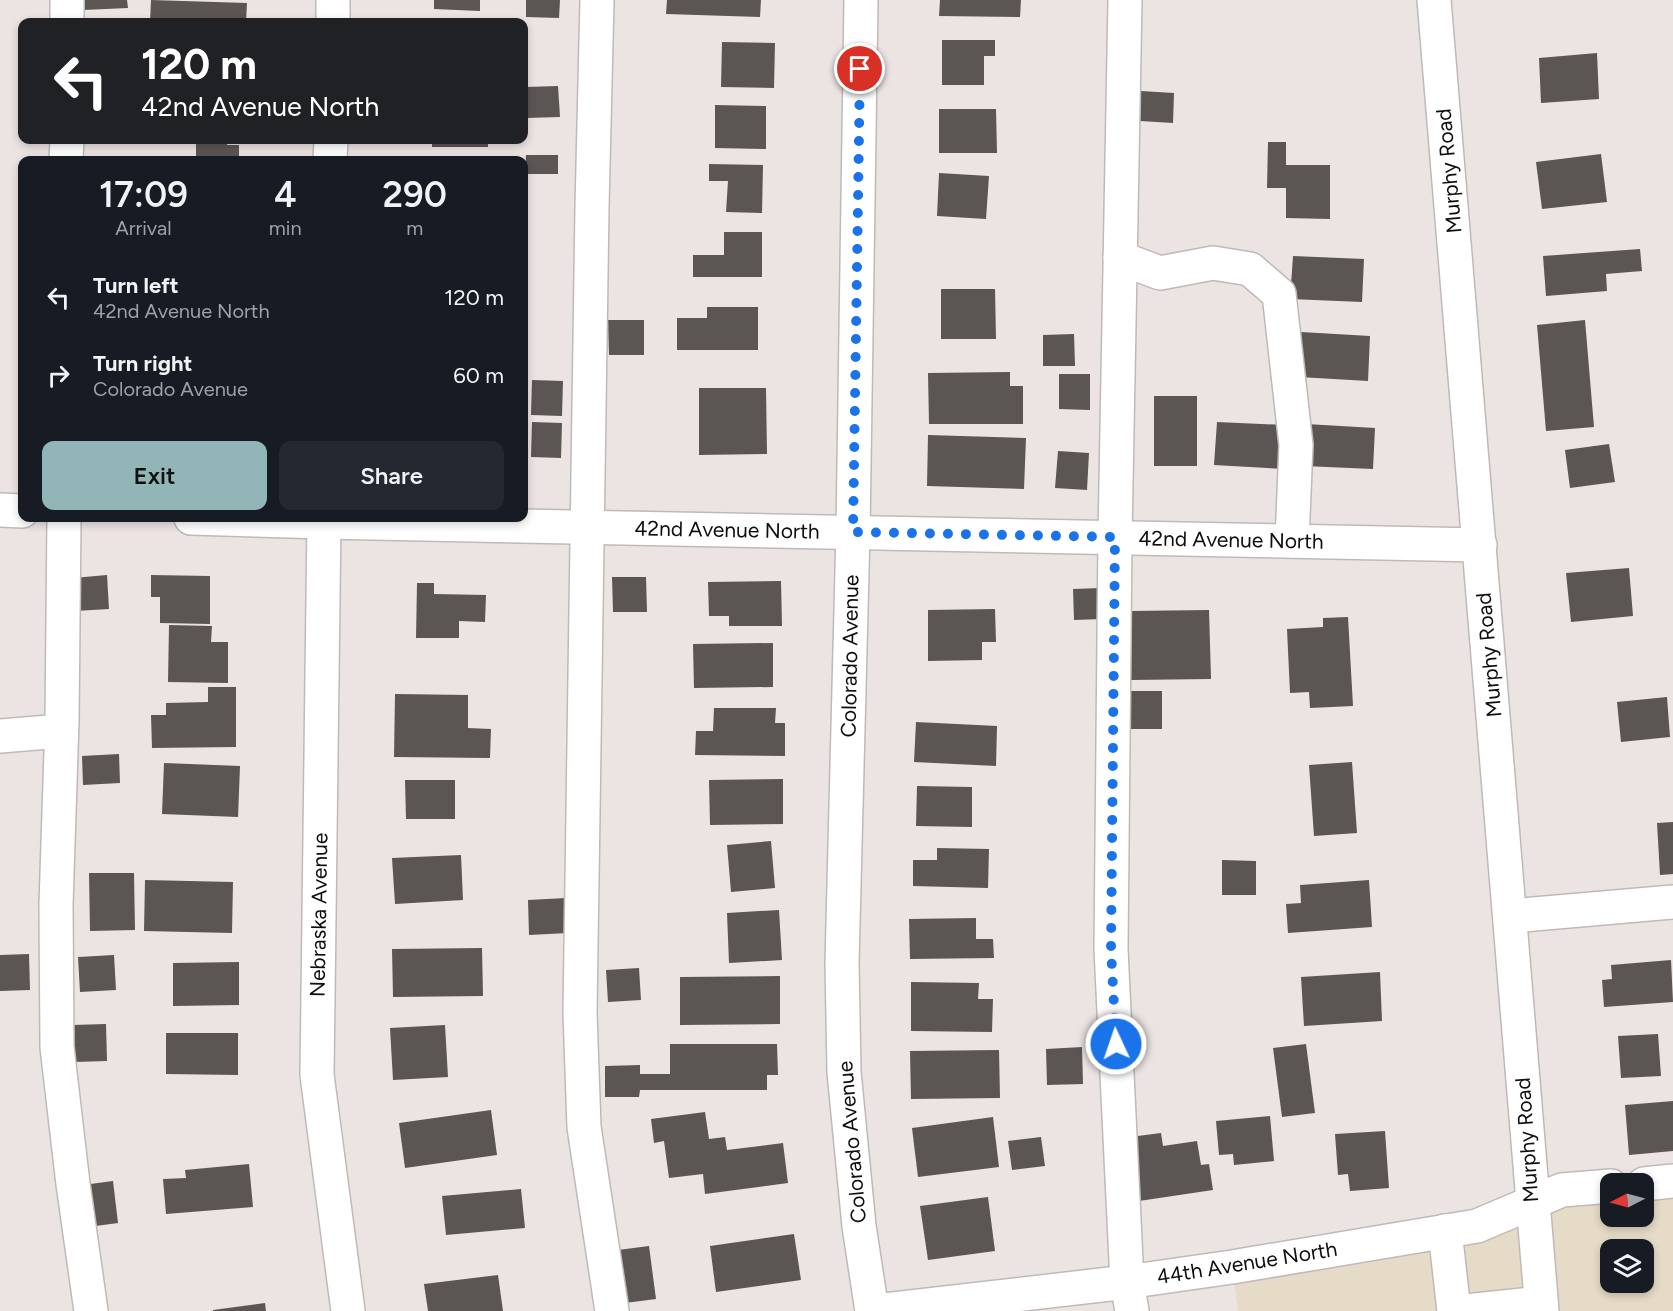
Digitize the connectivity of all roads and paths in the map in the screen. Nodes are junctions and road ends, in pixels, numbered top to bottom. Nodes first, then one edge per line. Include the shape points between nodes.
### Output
1 (67, 0) edge
2 (333, 0) edge
3 (597, 0) edge
4 (861, 0) edge
5 (1125, 0) edge
6 (1434, 0) edge
7 (67, 18) edge
8 (333, 18) edge
9 (1120, 258) junction
10 (0, 510) edge
11 (18, 511) edge
12 (64, 522) edge
13 (324, 522) edge
14 (399, 522) edge
15 (588, 527) junction
16 (853, 532) junction
17 (1115, 537) junction
18 (1292, 541) junction
19 (1480, 545) junction
20 (61, 731) junction
21 (0, 736) edge
22 (1673, 902) edge
23 (1511, 916) junction
24 (1673, 1181) edge
25 (1654, 1183) edge
26 (1600, 1187) edge
27 (1532, 1203) junction
28 (1445, 1231) junction
29 (1129, 1296) edge
30 (1542, 1307) edge
31 (91, 1311) edge
32 (348, 1311) edge
33 (612, 1311) edge
34 (874, 1311) edge
35 (1454, 1311) edge
36 (1466, 1311) edge

1 - 7 street
2 - 8 street
3 - 15 street
4 - 16 street, Colorado Avenue
5 - 9 street
6 - 19 street, Murphy Road
9 - 17 street
9 - 18 street via 1160,273 1213,263 1250,269 1279,294 1296,446
10 - 11 street
12 - 20 street
13 - 32 street, Nebraska Avenue via 317,1075
14 - 15 street, 42nd Avenue North
15 - 16 street, 42nd Avenue North
15 - 33 street via 580,1013 584,1127
16 - 17 street, 42nd Avenue North
16 - 34 street, Colorado Avenue via 842,963 844,1072 859,1226
17 - 18 street, 42nd Avenue North
17 - 29 street via 1111,949
18 - 19 street, 42nd Avenue North
19 - 23 street, Murphy Road
20 - 21 street
20 - 31 street via 57,1047
22 - 23 street
23 - 27 street, Murphy Road
24 - 25 street
26 - 27 street, 44th Avenue North via 1562,1190
27 - 28 street, 44th Avenue North via 1477,1226
27 - 30 street, Murphy Road
28 - 29 street, 44th Avenue North via 1232,1267
28 - 35 street
29 - 34 street, 44th Avenue North
30 - 36 street

